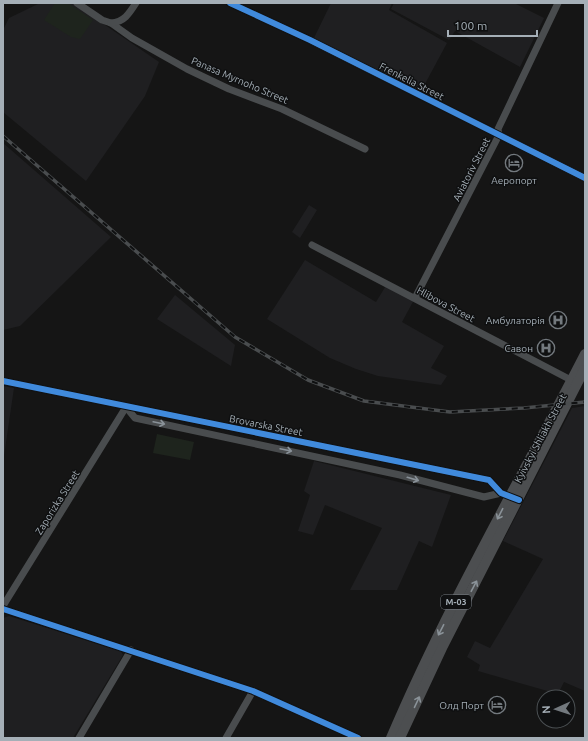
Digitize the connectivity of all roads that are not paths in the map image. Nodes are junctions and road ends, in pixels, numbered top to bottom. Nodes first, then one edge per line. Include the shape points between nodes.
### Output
1 (77, 3) edge
2 (136, 3) edge
3 (230, 3) edge
4 (558, 3) edge
5 (110, 23) junction
6 (499, 135) junction
7 (365, 150) dead end
8 (585, 178) edge
9 (312, 246) dead end
10 (415, 298) junction
11 (585, 354) edge
12 (585, 368) edge
13 (571, 380) junction
14 (3, 381) edge
15 (126, 407) junction
16 (510, 496) junction
17 (3, 608) edge
18 (131, 650) junction
19 (253, 691) junction
20 (78, 738) edge
21 (226, 738) edge
22 (358, 738) edge
23 (392, 738) edge
24 (400, 738) edge

1 - 5 street, Panasa Myrnoho Street
2 - 5 street via 126,18
3 - 6 street, Frenkelia Street via 310,40
4 - 6 street, Aviatoriv Street via 498,129
5 - 7 street, Panasa Myrnoho Street via 187,69 229,89 282,109
6 - 8 street, Frenkelia Street
6 - 10 street, Aviatoriv Street
9 - 10 street, Hlibova Street
10 - 13 street, Hlibova Street
11 - 13 highway, Kyivskyi Shliakh Street / М-03
12 - 16 highway, Kyivskyi Shliakh Street / М-03
13 - 16 highway, Kyivskyi Shliakh Street / М-03
14 - 15 street, Brovarska Street
15 - 16 street, Brovarska Street via 489,480
15 -> 16 street, Brovarska Street via 135,418 400,475 484,498
15 - 17 street, Zaporizka Street
16 -> 23 highway, Kyivskyi Shliakh Street / М-03 via 434,644
24 -> 16 highway, Kyivskyi Shliakh Street / М-03
17 - 18 street
18 - 19 street
18 - 20 street
19 - 21 street
19 - 22 street

